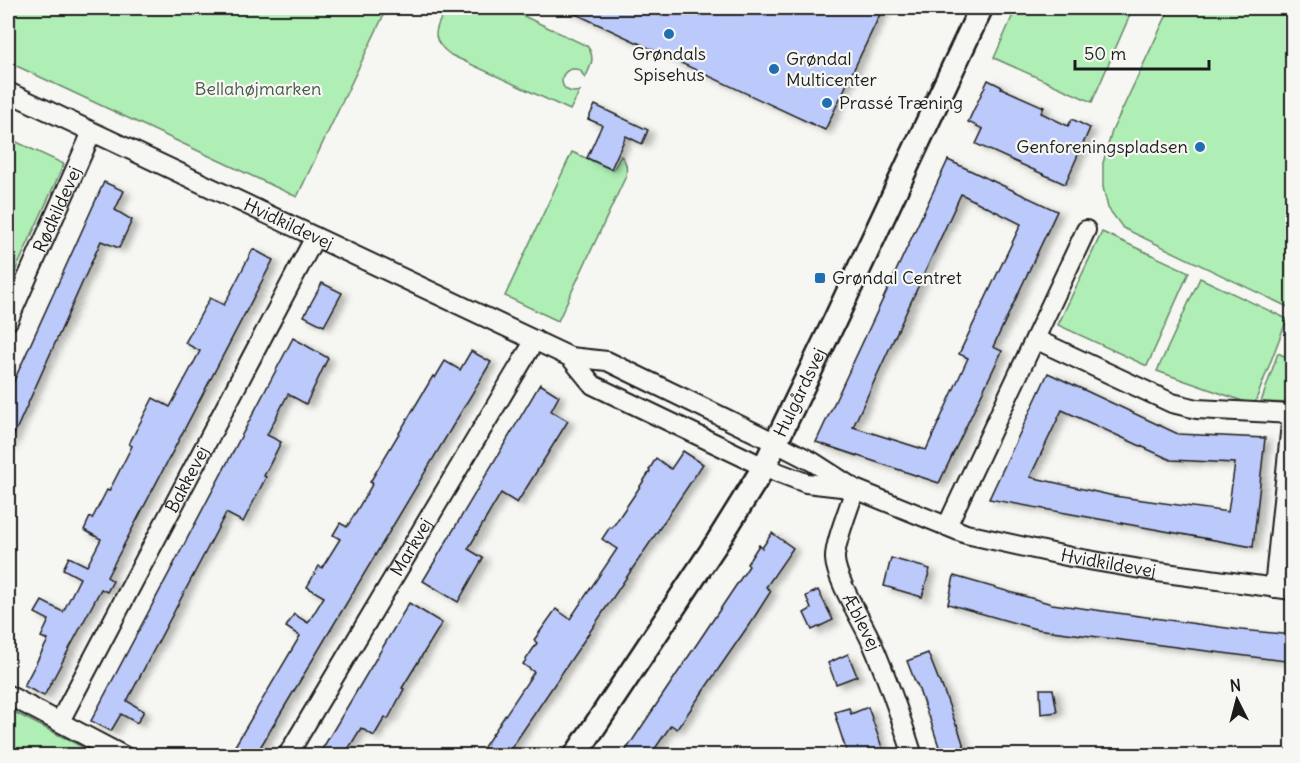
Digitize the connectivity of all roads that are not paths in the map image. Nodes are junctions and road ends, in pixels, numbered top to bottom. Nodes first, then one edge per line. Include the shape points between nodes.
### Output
1 (981, 8) edge
2 (8, 92) edge
3 (92, 132) junction
4 (1086, 230) dead end
5 (315, 237) junction
6 (8, 321) edge
7 (1035, 339) junction
8 (535, 340) junction
9 (570, 357) junction
10 (1292, 414) edge
11 (776, 443) junction
12 (764, 467) junction
13 (855, 489) junction
14 (947, 526) junction
15 (1274, 588) junction
16 (1293, 590) edge
17 (8, 695) edge
18 (60, 722) junction
19 (124, 756) edge
20 (287, 756) edge
21 (575, 756) edge
22 (913, 756) edge

1 - 11 main road, Hulgårdsvej
2 - 3 street, Hvidkildevej
3 - 5 street, Hvidkildevej
3 - 6 street, Rødkildevej
4 - 7 street
5 - 8 street, Hvidkildevej
5 - 18 street, Bakkevej
7 - 10 street via 1172,404 1197,410
7 - 14 street
8 - 9 street, Hvidkildevej
8 - 20 street, Markvej
9 - 11 street, Hvidkildevej via 607,362
9 - 12 street, Hvidkildevej via 593,385
10 - 15 street
11 - 12 main road, Hulgårdsvej
11 - 13 street, Hvidkildevej
12 - 13 street, Hvidkildevej via 806,483
12 - 21 main road, Hulgårdsvej
13 - 14 street, Hvidkildevej
13 - 22 street, Æblevej via 835,560 876,653
14 - 15 street, Hvidkildevej via 966,534 1071,557
15 - 16 street, Hvidkildevej
17 - 18 street
18 - 19 street

